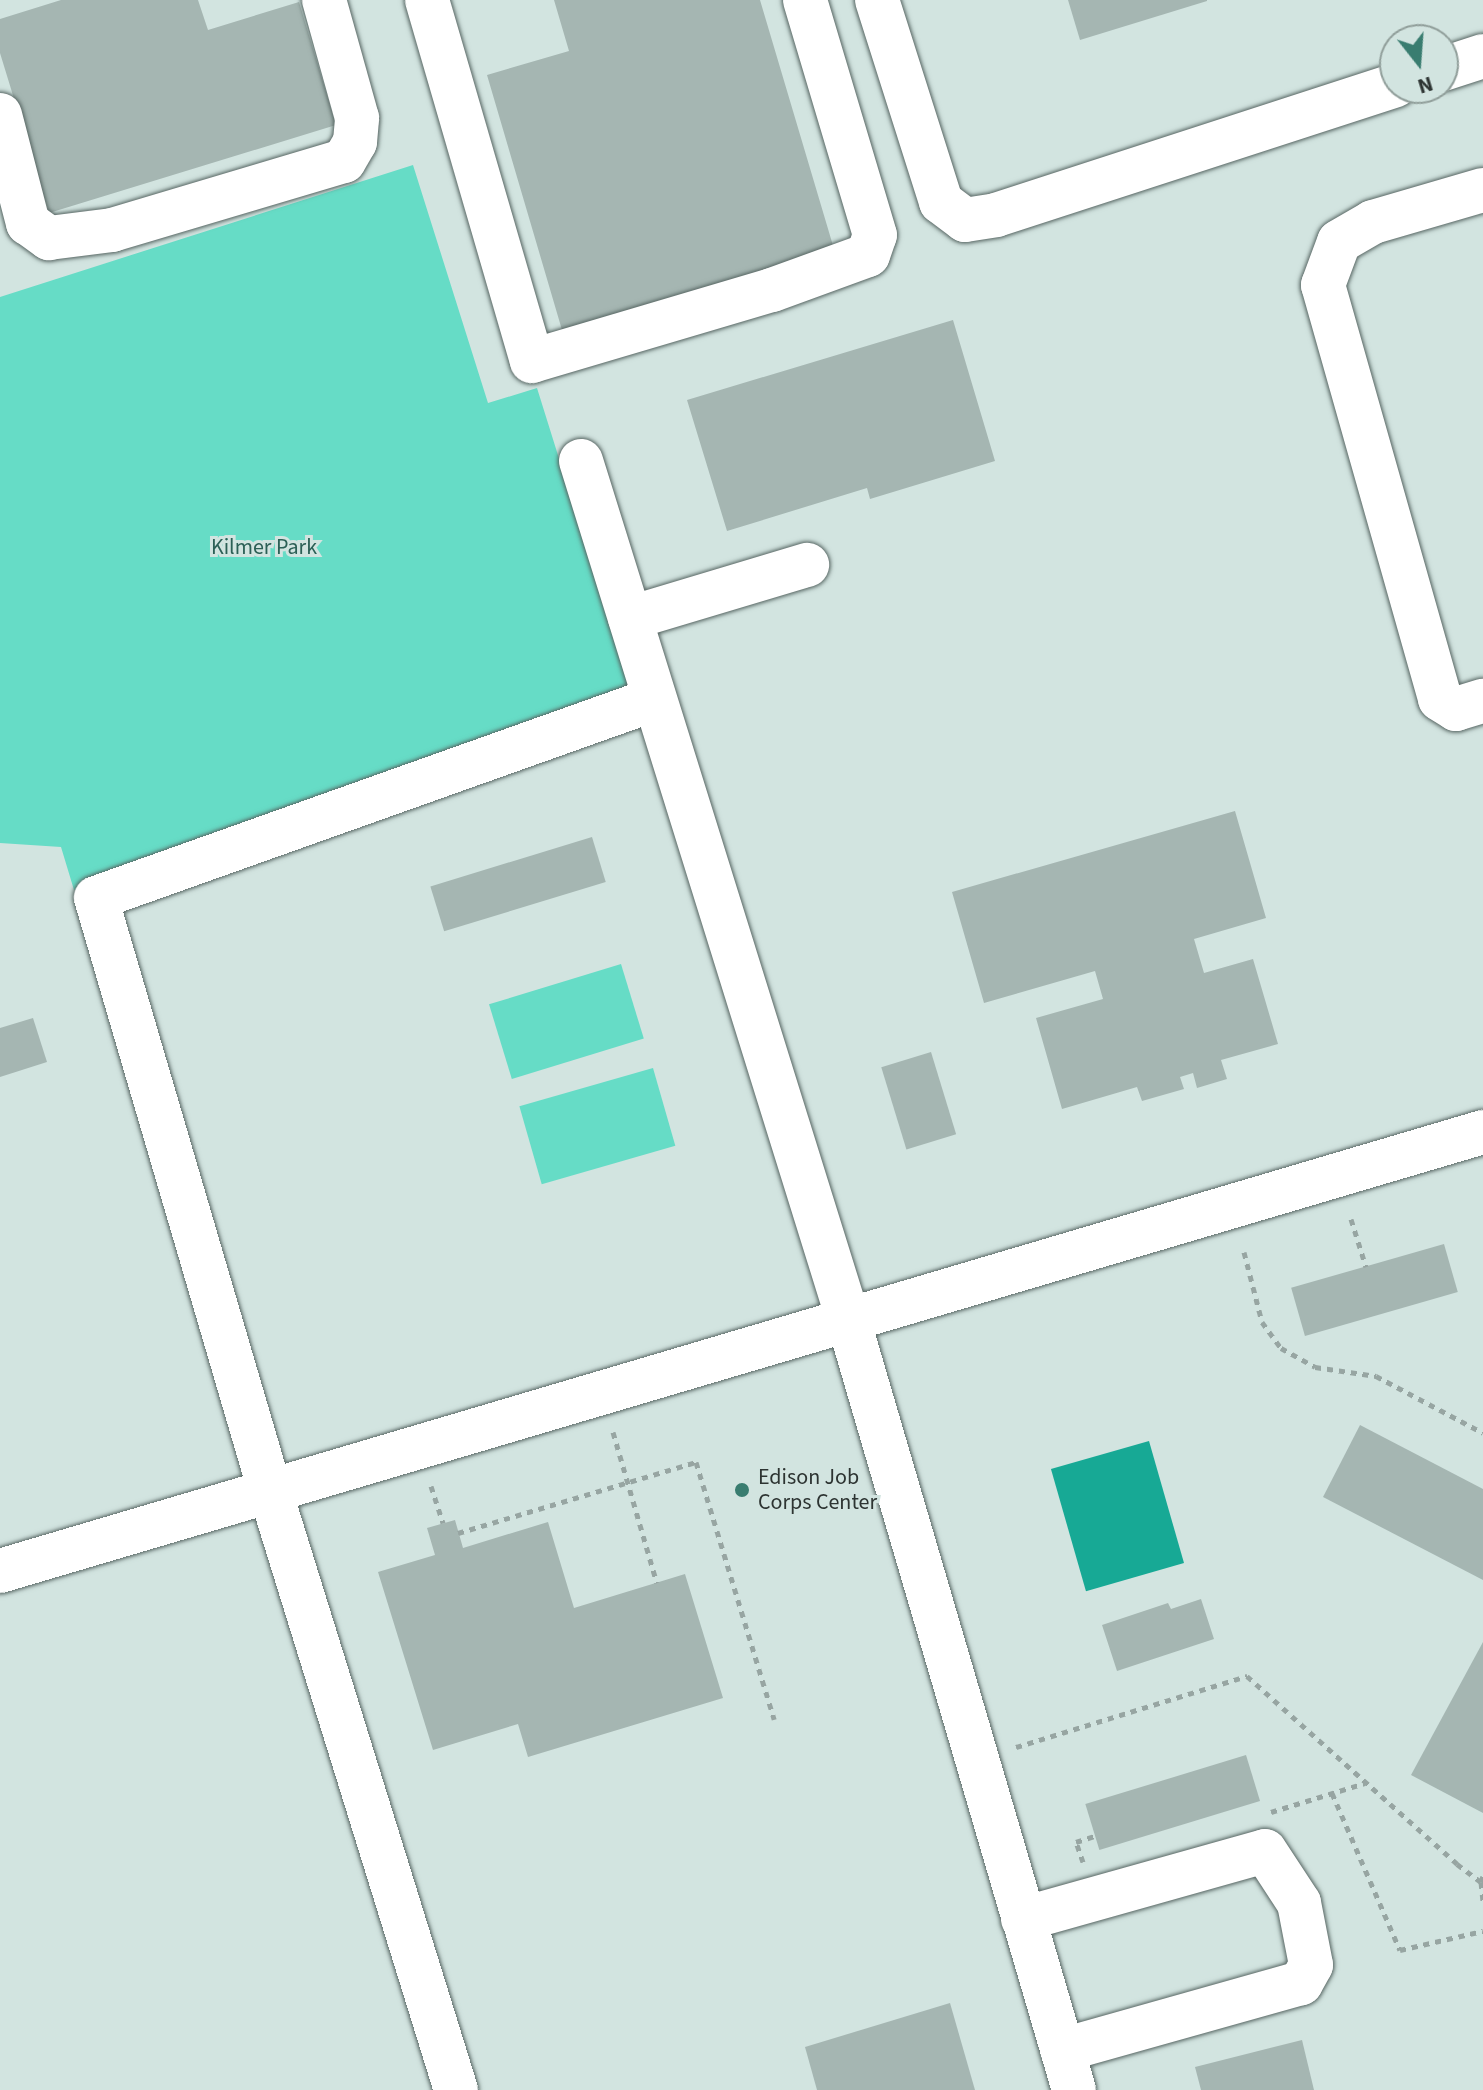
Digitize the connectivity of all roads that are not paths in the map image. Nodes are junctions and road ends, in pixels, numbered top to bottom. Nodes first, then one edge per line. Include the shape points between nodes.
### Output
1 (324, 0) edge
2 (427, 0) edge
3 (805, 0) edge
4 (877, 0) edge
5 (1483, 56) edge
6 (1459, 64) edge
7 (1379, 90) edge
8 (0, 115) edge
9 (1483, 190) edge
10 (581, 461) dead end
11 (807, 565) dead end
12 (630, 618) junction
13 (655, 699) junction
14 (1483, 701) edge
15 (1483, 1132) edge
16 (848, 1319) junction
17 (271, 1494) junction
18 (0, 1571) edge
19 (1023, 1919) junction
20 (1068, 2070) edge
21 (456, 2090) edge

1 - 8 lane via 357,118 355,142 344,161 112,230 49,238 28,223
2 - 3 lane via 532,361 772,290 868,255 875,235
4 - 7 lane via 941,202 965,220 996,215
5 - 6 lane
9 - 14 lane via 1373,222 1339,242 1323,285 1440,699 1456,709
10 - 12 lane
11 - 12 lane
12 - 13 lane
13 - 16 lane
13 - 17 lane via 96,898
15 - 16 lane
16 - 17 lane
16 - 19 lane
17 - 18 lane
17 - 21 lane
19 - 20 lane
19 - 20 lane via 1265,1851 1299,1903 1311,1965 1301,1983

